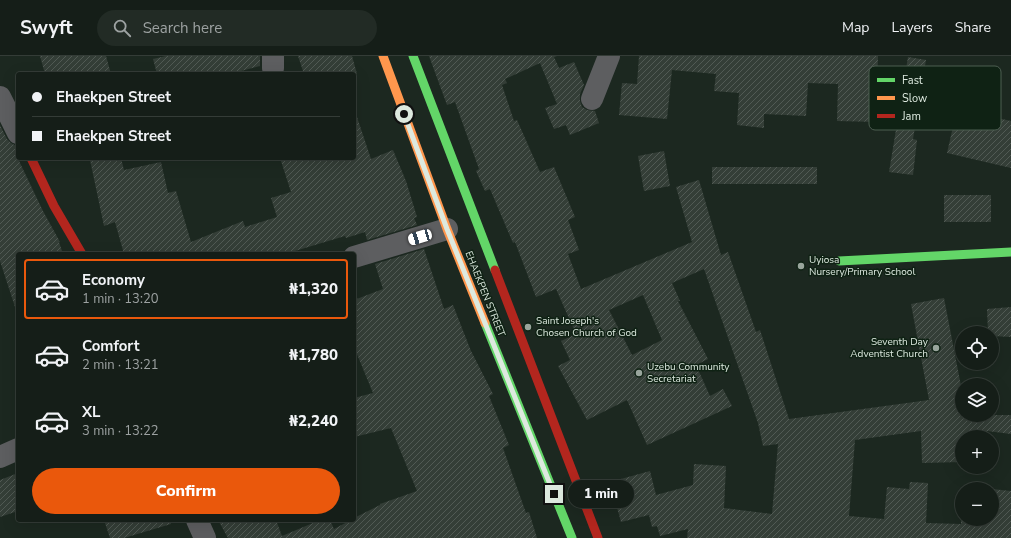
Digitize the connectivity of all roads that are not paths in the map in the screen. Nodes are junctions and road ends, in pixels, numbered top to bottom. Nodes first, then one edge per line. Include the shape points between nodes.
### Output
1 (383, 56) edge
2 (413, 56) edge
3 (609, 56) edge
4 (0, 97) edge
5 (592, 100) dead end
6 (16, 129) edge
7 (31, 160) edge
8 (447, 229) junction
9 (81, 252) edge
10 (1011, 252) edge
11 (356, 256) edge
12 (839, 261) dead end
13 (16, 450) edge
14 (0, 457) edge
15 (198, 522) edge
16 (205, 538) edge
17 (572, 538) edge
18 (598, 538) edge

1 - 8 street, EHAEKPEN STREET
2 - 18 street, EHAEKPEN STREET
3 - 5 street
4 - 6 street
7 - 9 street
8 - 11 street
8 - 17 street, EHAEKPEN STREET
10 - 12 street
13 - 14 street
15 - 16 street

